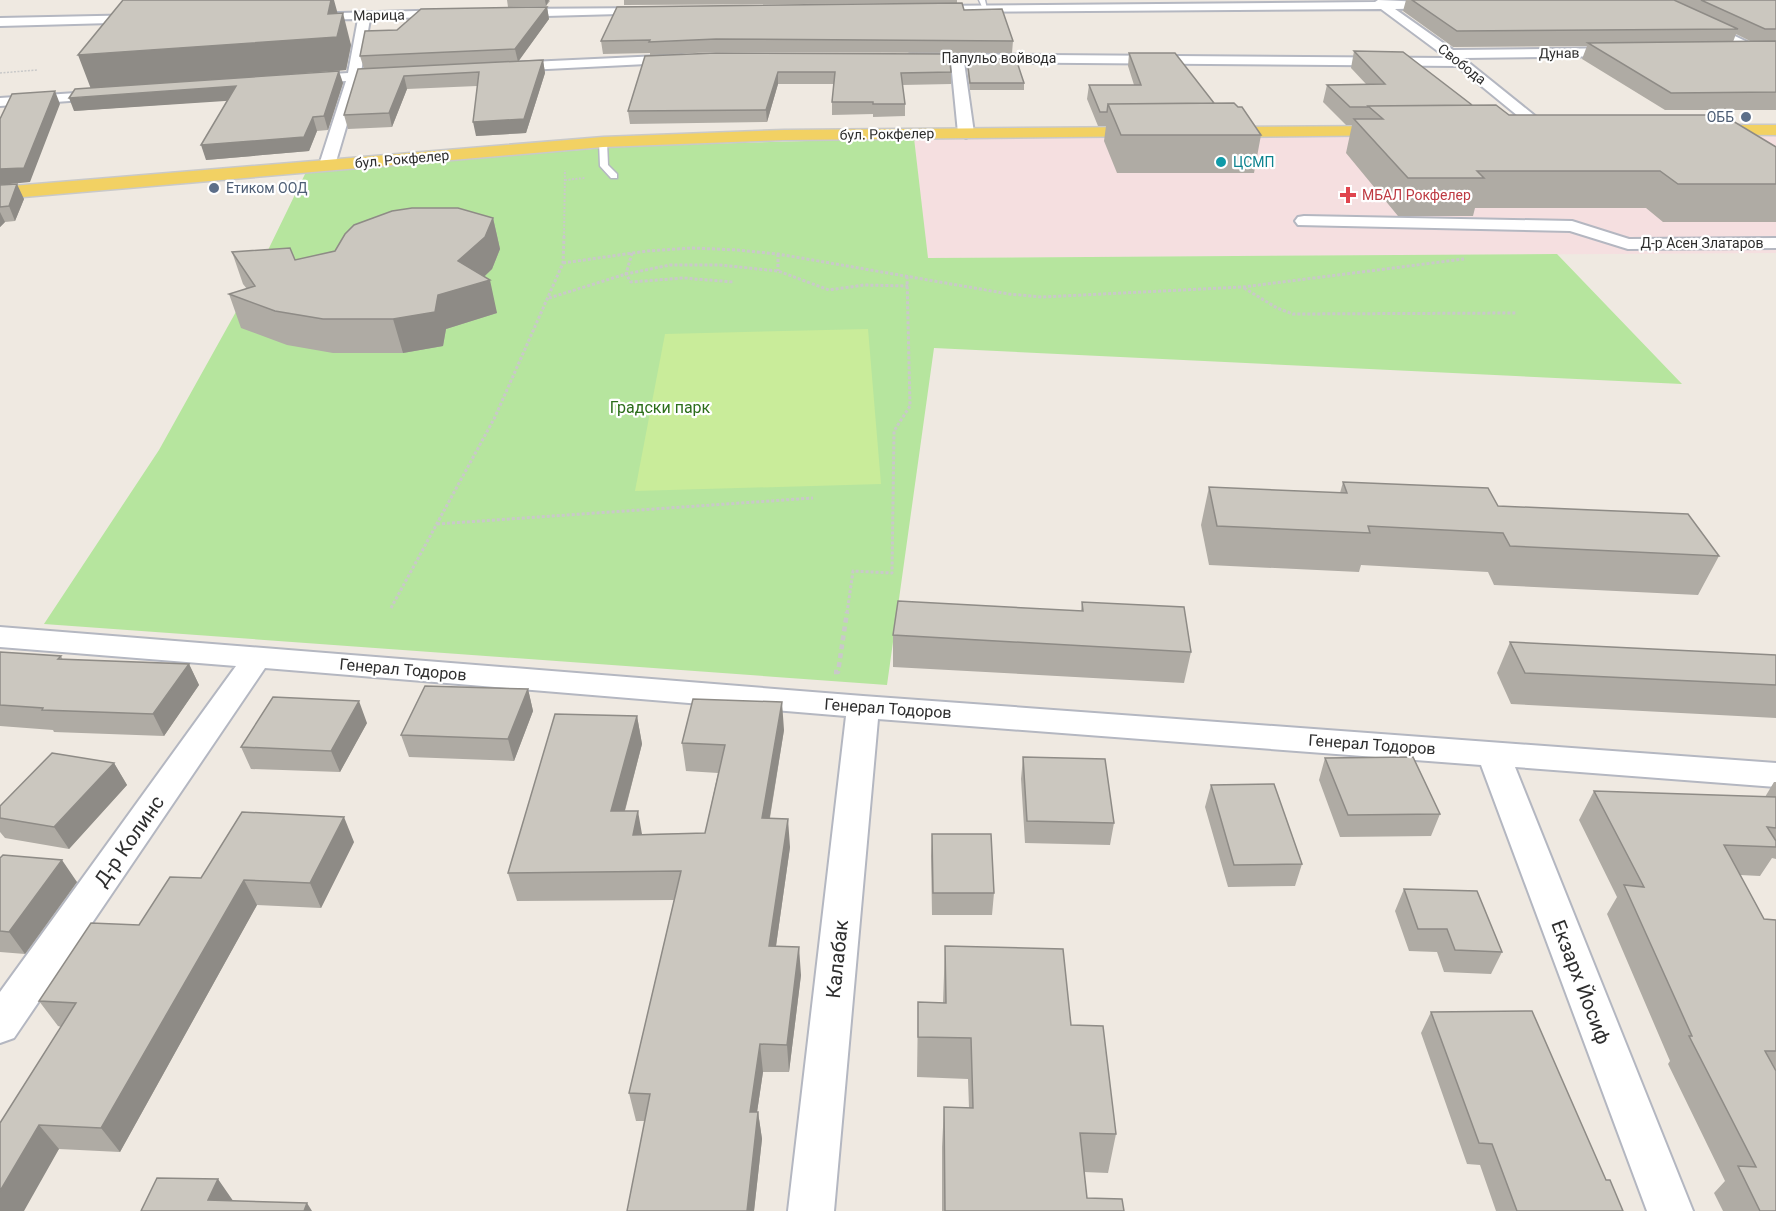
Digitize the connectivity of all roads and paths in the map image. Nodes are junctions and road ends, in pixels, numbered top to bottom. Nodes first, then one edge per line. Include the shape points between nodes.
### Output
1 (583, 0) edge
2 (1655, 2) edge
3 (1184, 3) edge
4 (1380, 3) edge
5 (1634, 3) edge
6 (984, 4) edge
7 (85, 5) dead end
8 (1456, 5) edge
9 (913, 9) edge
10 (662, 11) edge
11 (578, 12) junction
12 (495, 13) edge
13 (472, 14) edge
14 (365, 15) junction
15 (294, 16) edge
16 (164, 19) edge
17 (56, 21) junction
18 (0, 22) edge
19 (1724, 51) edge
20 (1760, 51) junction
21 (1776, 51) edge
22 (1641, 52) edge
23 (900, 58) edge
24 (957, 58) junction
25 (1455, 58) junction
26 (694, 59) edge
27 (497, 68) edge
28 (37, 70) dead end
29 (0, 73) edge
30 (414, 73) edge
31 (354, 76) junction
32 (284, 81) edge
33 (119, 94) edge
34 (0, 102) edge
35 (1568, 130) edge
36 (1688, 130) joint
37 (1776, 130) edge
38 (1415, 131) edge
39 (1521, 131) edge
40 (1545, 131) junction
41 (1167, 132) edge
42 (1202, 132) edge
43 (966, 133) junction
44 (603, 142) junction
45 (565, 145) junction
46 (1722, 148) edge
47 (327, 165) junction
48 (614, 176) dead end
49 (0, 193) edge
50 (1304, 221) dead end
51 (1776, 243) edge
52 (632, 253) junction
53 (778, 254) junction
54 (1464, 259) dead end
55 (563, 263) junction
56 (778, 271) junction
57 (626, 274) junction
58 (907, 276) junction
59 (734, 282) dead end
60 (908, 286) junction
61 (1243, 287) junction
62 (549, 298) junction
63 (1516, 314) dead end
64 (813, 498) dead end
65 (437, 524) junction
66 (391, 608) dead end
67 (0, 637) edge
68 (257, 658) junction
69 (827, 671) dead end
70 (863, 707) junction
71 (1493, 753) junction
72 (1776, 775) edge
73 (0, 1025) edge
74 (810, 1211) edge
75 (1670, 1211) edge

1 - 11 street
2 - 5 street
2 - 20 street
3 - 4 street
3 - 6 street
4 - 8 street
4 - 25 street, Свобода
6 - 9 street
7 - 17 street
10 - 11 street
11 - 12 street
13 - 14 street, Марица
14 - 15 street, Марица
14 - 31 street
16 - 17 street
17 - 18 street
19 - 20 street
20 - 21 street
22 - 25 street, Дунав
23 - 24 street, Папульо войвода
24 - 25 street, Папульо войвода
24 - 43 street
25 - 40 street, Свобода
26 - 27 street
28 - 29 path
30 - 31 street
31 - 32 street
31 - 47 street
33 - 34 street
35 - 40 main road
36 - 37 main road
36 - 46 street
38 - 42 main road
39 - 40 main road
41 - 43 main road, бул. Рокфелер
43 - 44 main road, бул. Рокфелер
44 - 45 main road, бул. Рокфелер
44 - 48 lane via 604,166
45 - 47 main road, бул. Рокфелер
45 - 55 path
47 - 49 main road, бул. Рокфелер
50 - 51 street, Д-р Асен Златаров via 1572,226 1628,244
52 - 53 path via 692,248
52 - 55 path
52 - 57 path
53 - 56 path
53 - 58 path
54 - 61 path
55 - 62 path
56 - 57 path via 670,265
56 - 60 path via 829,290 864,285
57 - 59 path via 631,282 685,277
57 - 62 path
58 - 60 path
58 - 61 path via 1042,297
60 - 69 path via 910,406 894,431 892,573 853,571 838,672
61 - 63 path via 1293,314
62 - 65 path via 495,417
64 - 65 path
65 - 66 path
67 - 68 street, Генерал Тодоров
68 - 70 street, Генерал Тодоров
68 - 73 street, Д-р Колинс
70 - 71 street, Генерал Тодоров
70 - 74 street, Калабак
71 - 72 street, Генерал Тодоров
71 - 75 street, Екзарх Йосиф

